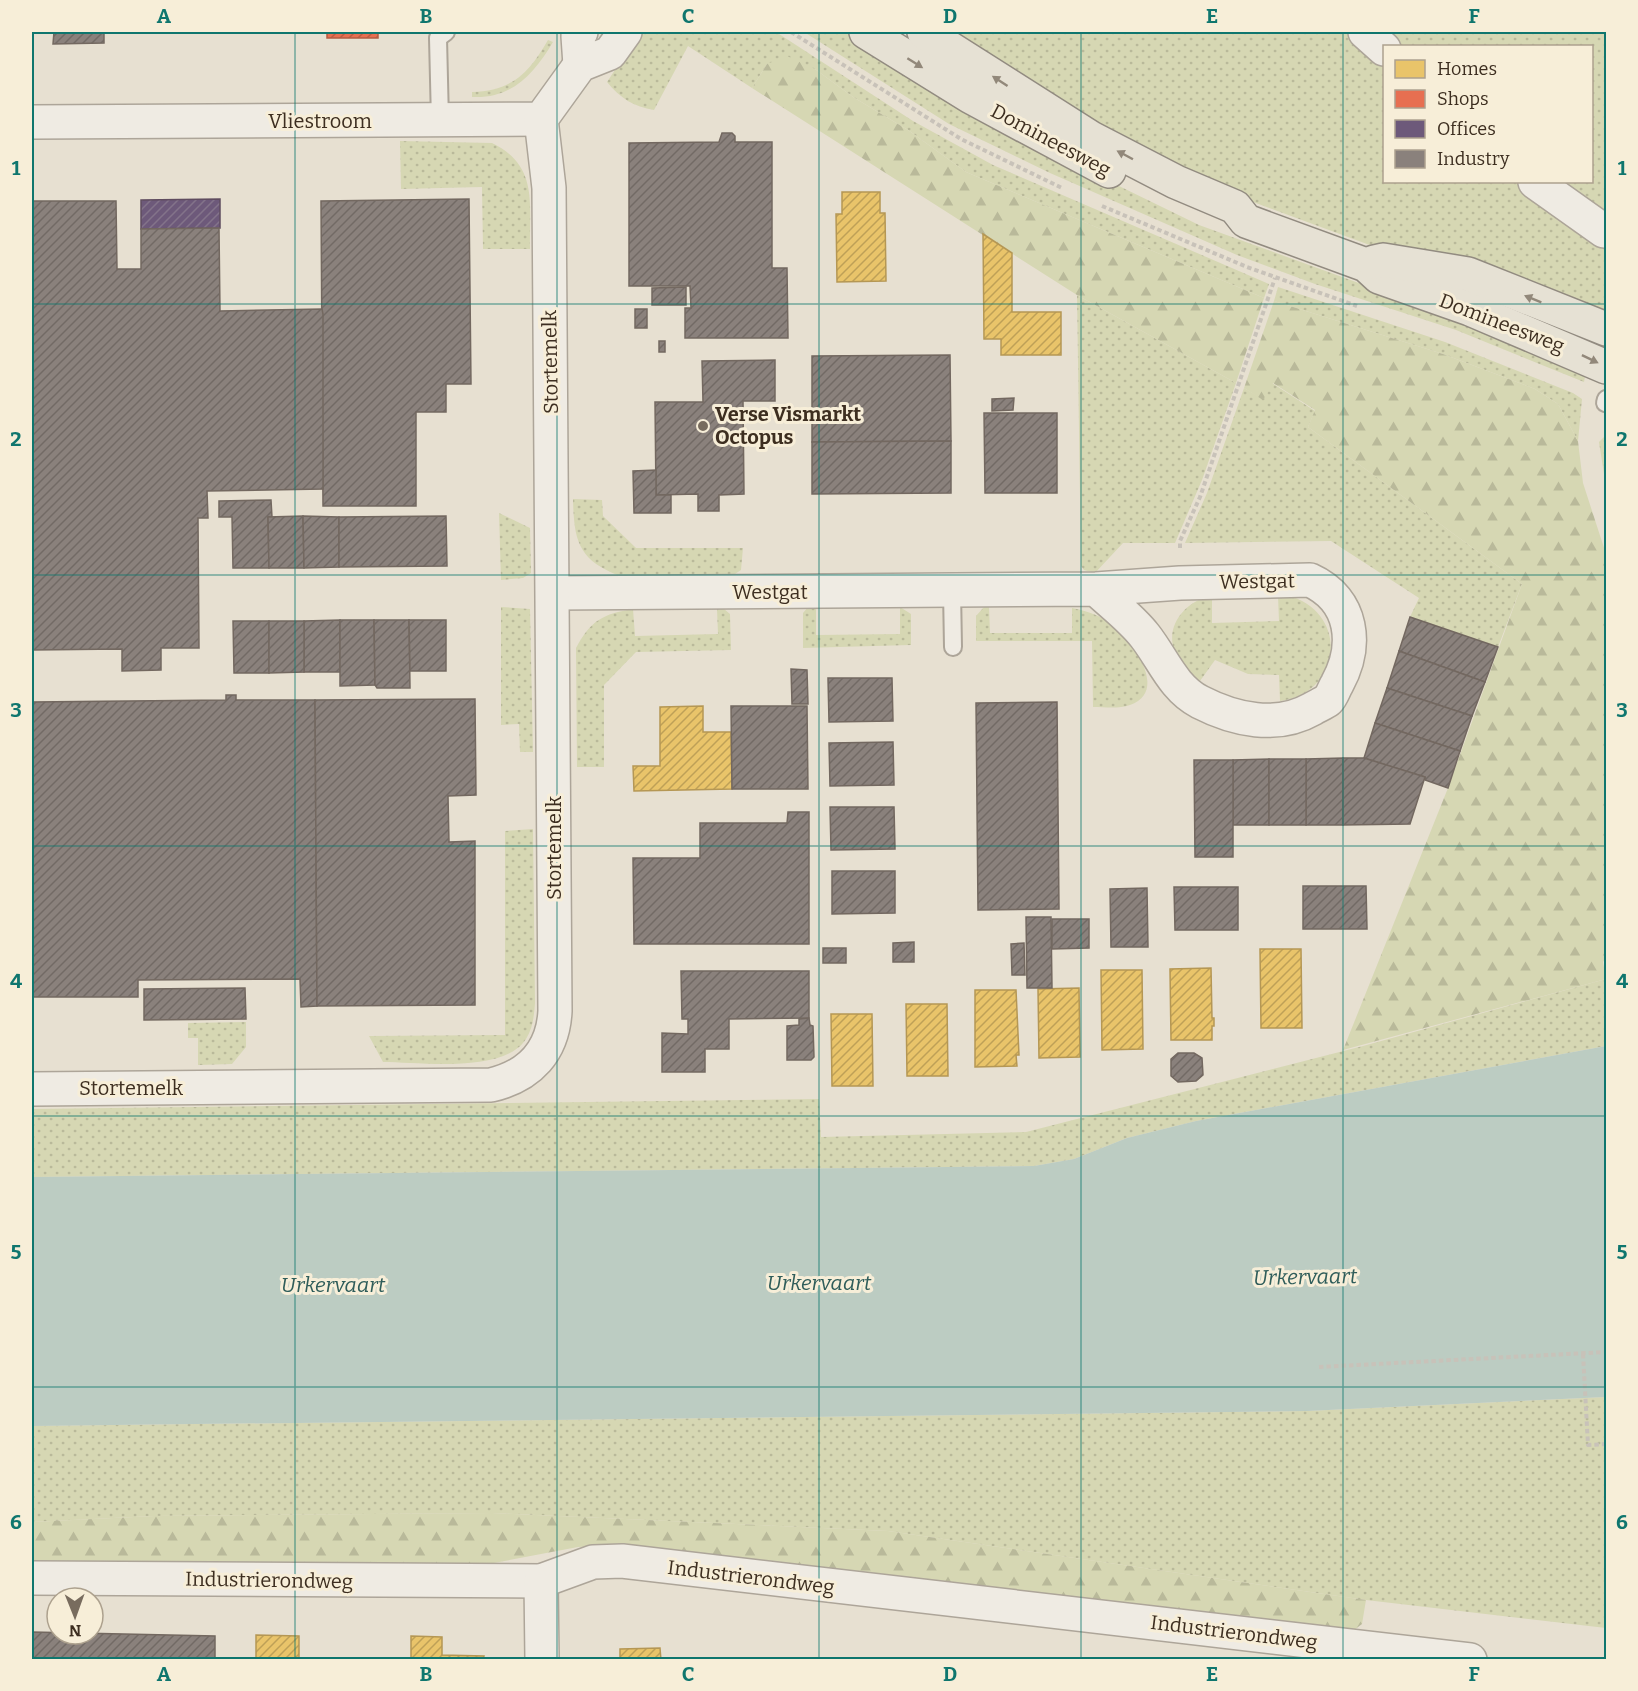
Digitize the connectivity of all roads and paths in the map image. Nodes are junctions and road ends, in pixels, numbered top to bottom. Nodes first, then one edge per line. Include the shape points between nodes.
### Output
1 (446, 32) edge
2 (580, 32) edge
3 (790, 32) edge
4 (866, 32) edge
5 (924, 32) edge
6 (1365, 32) edge
7 (619, 33) edge
8 (1383, 48) edge
9 (580, 65) junction
10 (541, 119) junction
11 (440, 121) junction
12 (32, 122) edge
13 (1536, 183) edge
14 (1069, 191) dead end
15 (1101, 205) dead end
16 (1246, 221) junction
17 (1604, 231) dead end
18 (1366, 265) junction
19 (1275, 278) junction
20 (1365, 309) dead end
21 (1606, 329) edge
22 (1606, 367) edge
23 (1180, 541) dead end
24 (1096, 589) junction
25 (952, 591) junction
26 (553, 594) junction
27 (953, 647) dead end
28 (32, 1089) edge
29 (1606, 1352) edge
30 (1583, 1354) junction
31 (1319, 1367) dead end
32 (1606, 1444) edge
33 (32, 1578) edge
34 (541, 1581) junction
35 (1331, 1651) edge
36 (542, 1659) edge
37 (1470, 1659) edge

1 - 11 lane via 438,38
2 - 9 street
3 - 14 path via 961,139
4 -> 16 main road, Domineesweg via 971,97 1145,190 1228,225
16 -> 5 main road, Domineesweg via 1235,207 1091,138
6 - 8 street
7 - 9 street via 610,53
9 - 10 street
10 - 11 street, Vliestroom
10 - 26 street, Stortemelk via 549,188
11 - 12 street, Vliestroom
13 - 17 street
15 - 19 path
16 - 18 main road, Domineesweg
21 -> 18 main road, Domineesweg via 1468,274 1383,260
18 -> 22 main road, Domineesweg via 1379,278 1470,309
19 - 20 path
19 - 23 path via 1200,497
24 - 24 street, Westgat via 1310,580 1321,585 1344,609 1351,634 1343,672 1328,700 1298,717 1260,721 1234,717 1198,701 1174,680 1144,634
24 - 25 street, Westgat
25 - 26 street, Westgat
25 - 27 lane
26 - 28 street, Stortemelk via 555,1011 550,1040 537,1062 513,1078 491,1085
29 - 30 path
30 - 31 path
30 - 32 path via 1588,1445
33 - 34 street, Industrierondweg
34 - 35 street, Industrierondweg via 592,1562 622,1561
34 - 36 street
35 - 37 street, Industrierondweg

